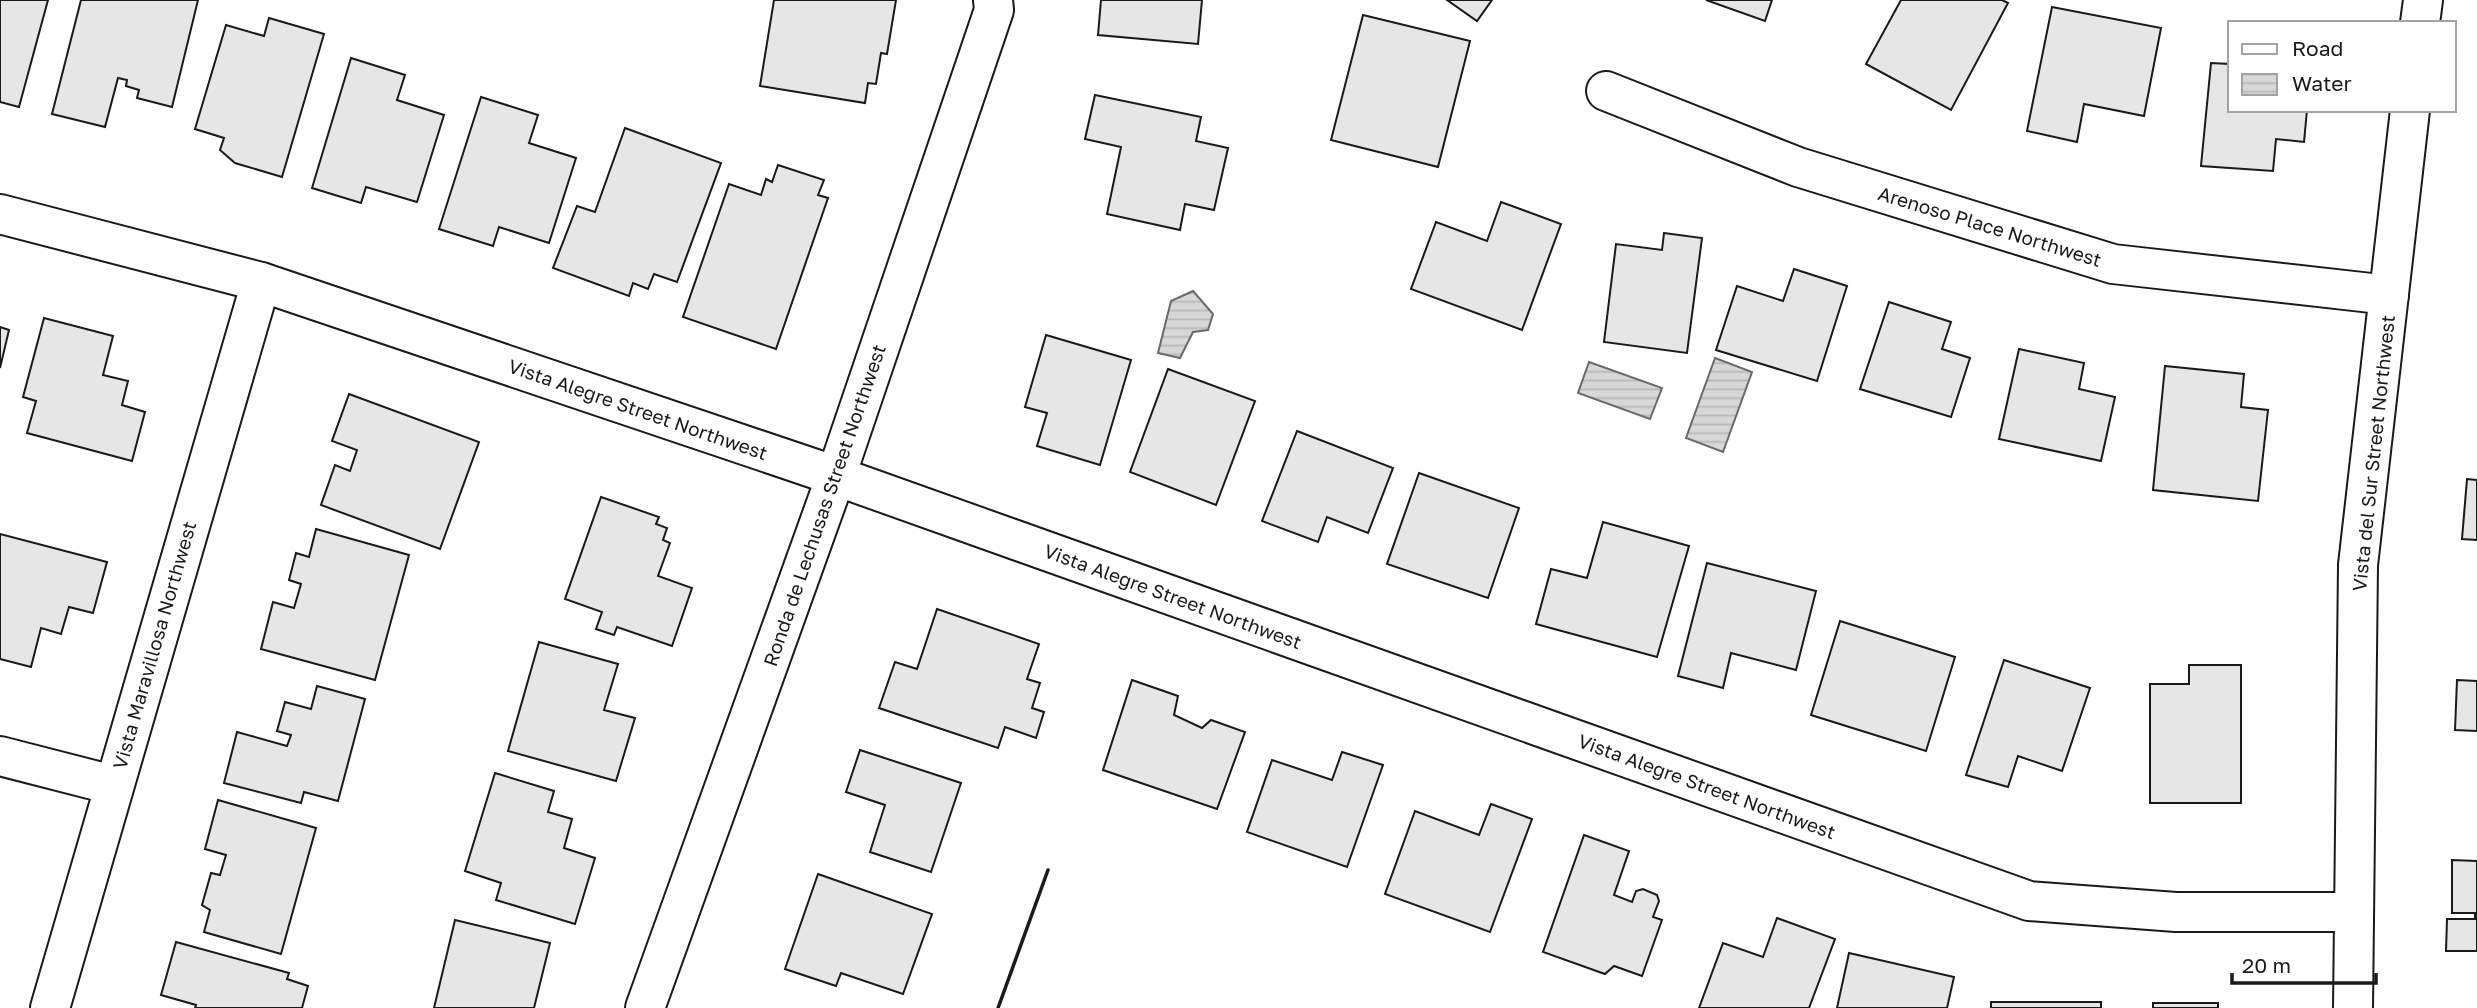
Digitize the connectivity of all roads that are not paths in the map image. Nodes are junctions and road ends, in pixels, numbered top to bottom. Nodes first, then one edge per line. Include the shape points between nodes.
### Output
1 (993, 0) edge
2 (2423, 0) edge
3 (2420, 21) edge
4 (1606, 91) dead end
5 (2410, 112) edge
6 (0, 214) edge
7 (261, 282) junction
8 (2389, 295) junction
9 (836, 476) junction
10 (0, 756) edge
11 (113, 785) junction
12 (2354, 912) junction
13 (50, 1008) edge
14 (645, 1008) edge
15 (2353, 1008) edge

1 - 9 street, Ronda de Lechusas Street Northwest via 994,10
2 - 3 street
4 - 8 street, Arenoso Place Northwest via 1798,166 2113,264
5 - 8 street, Vista del Sur Street Northwest
6 - 7 street, Vista Alegre Street Northwest
7 - 9 street, Vista Alegre Street Northwest
7 - 11 street, Vista Maravillosa Northwest
8 - 12 street, Vista del Sur Street Northwest via 2358,565
9 - 12 street, Vista Alegre Street Northwest via 2029,901 2176,912
9 - 14 street, Ronda de Lechusas Street Northwest
10 - 11 street
11 - 13 street, Vista Maravillosa Northwest
12 - 15 street, Vista del Sur Street Northwest

